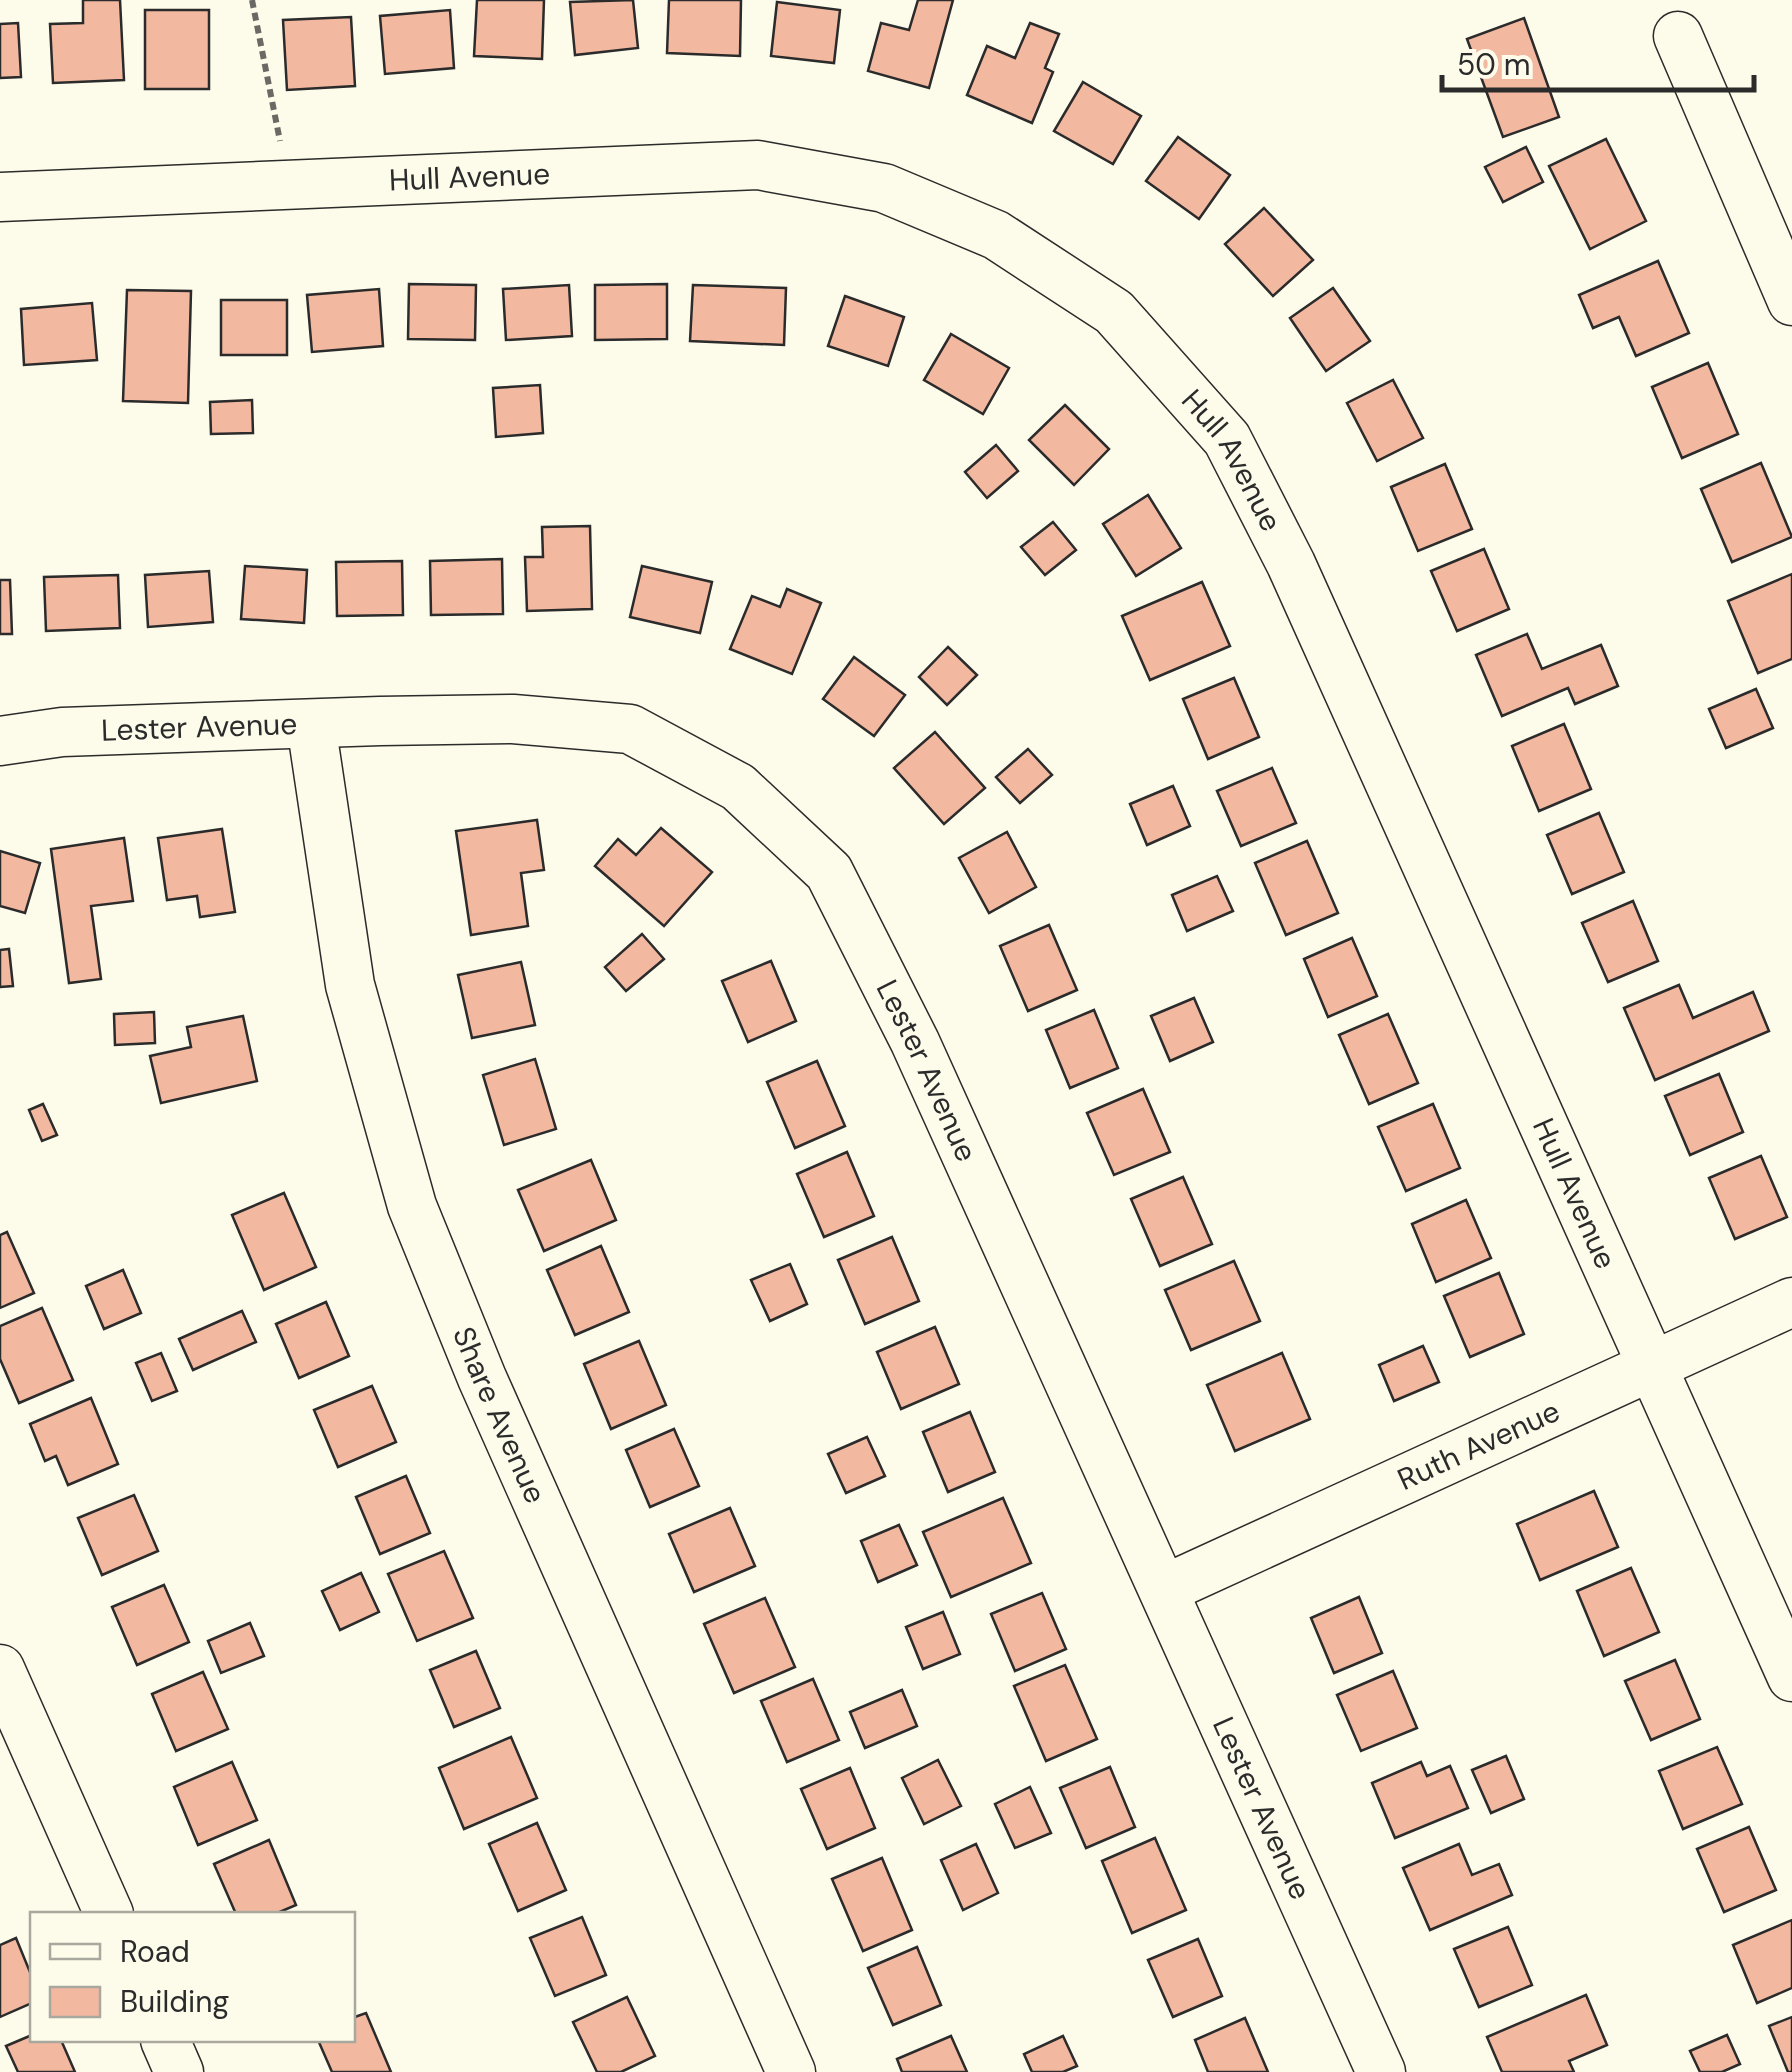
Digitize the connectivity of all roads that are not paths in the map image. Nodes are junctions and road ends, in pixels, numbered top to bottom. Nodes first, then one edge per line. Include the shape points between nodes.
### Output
1 (1678, 36) dead end
2 (0, 196) edge
3 (1792, 301) edge
4 (310, 724) junction
5 (0, 741) edge
6 (1792, 1302) edge
7 (1651, 1366) junction
8 (1164, 1589) junction
9 (0, 1669) edge
10 (1792, 1677) edge
11 (108, 1912) edge
12 (166, 2042) edge
13 (179, 2072) edge
14 (791, 2072) edge
15 (1381, 2072) edge

1 - 3 street
2 - 7 street, Hull Avenue via 758,166 884,188 996,235 1114,312 1227,438 1275,532
4 - 5 street, Lester Avenue via 62,732
4 - 8 street, Lester Avenue via 513,719 630,729 738,787 829,872 924,1060
4 - 14 street, Share Avenue via 350,985 412,1206
6 - 7 street, Ruth Avenue
7 - 8 street, Ruth Avenue
7 - 10 street, Hull Avenue
8 - 15 street, Lester Avenue
9 - 11 street
12 - 13 street

